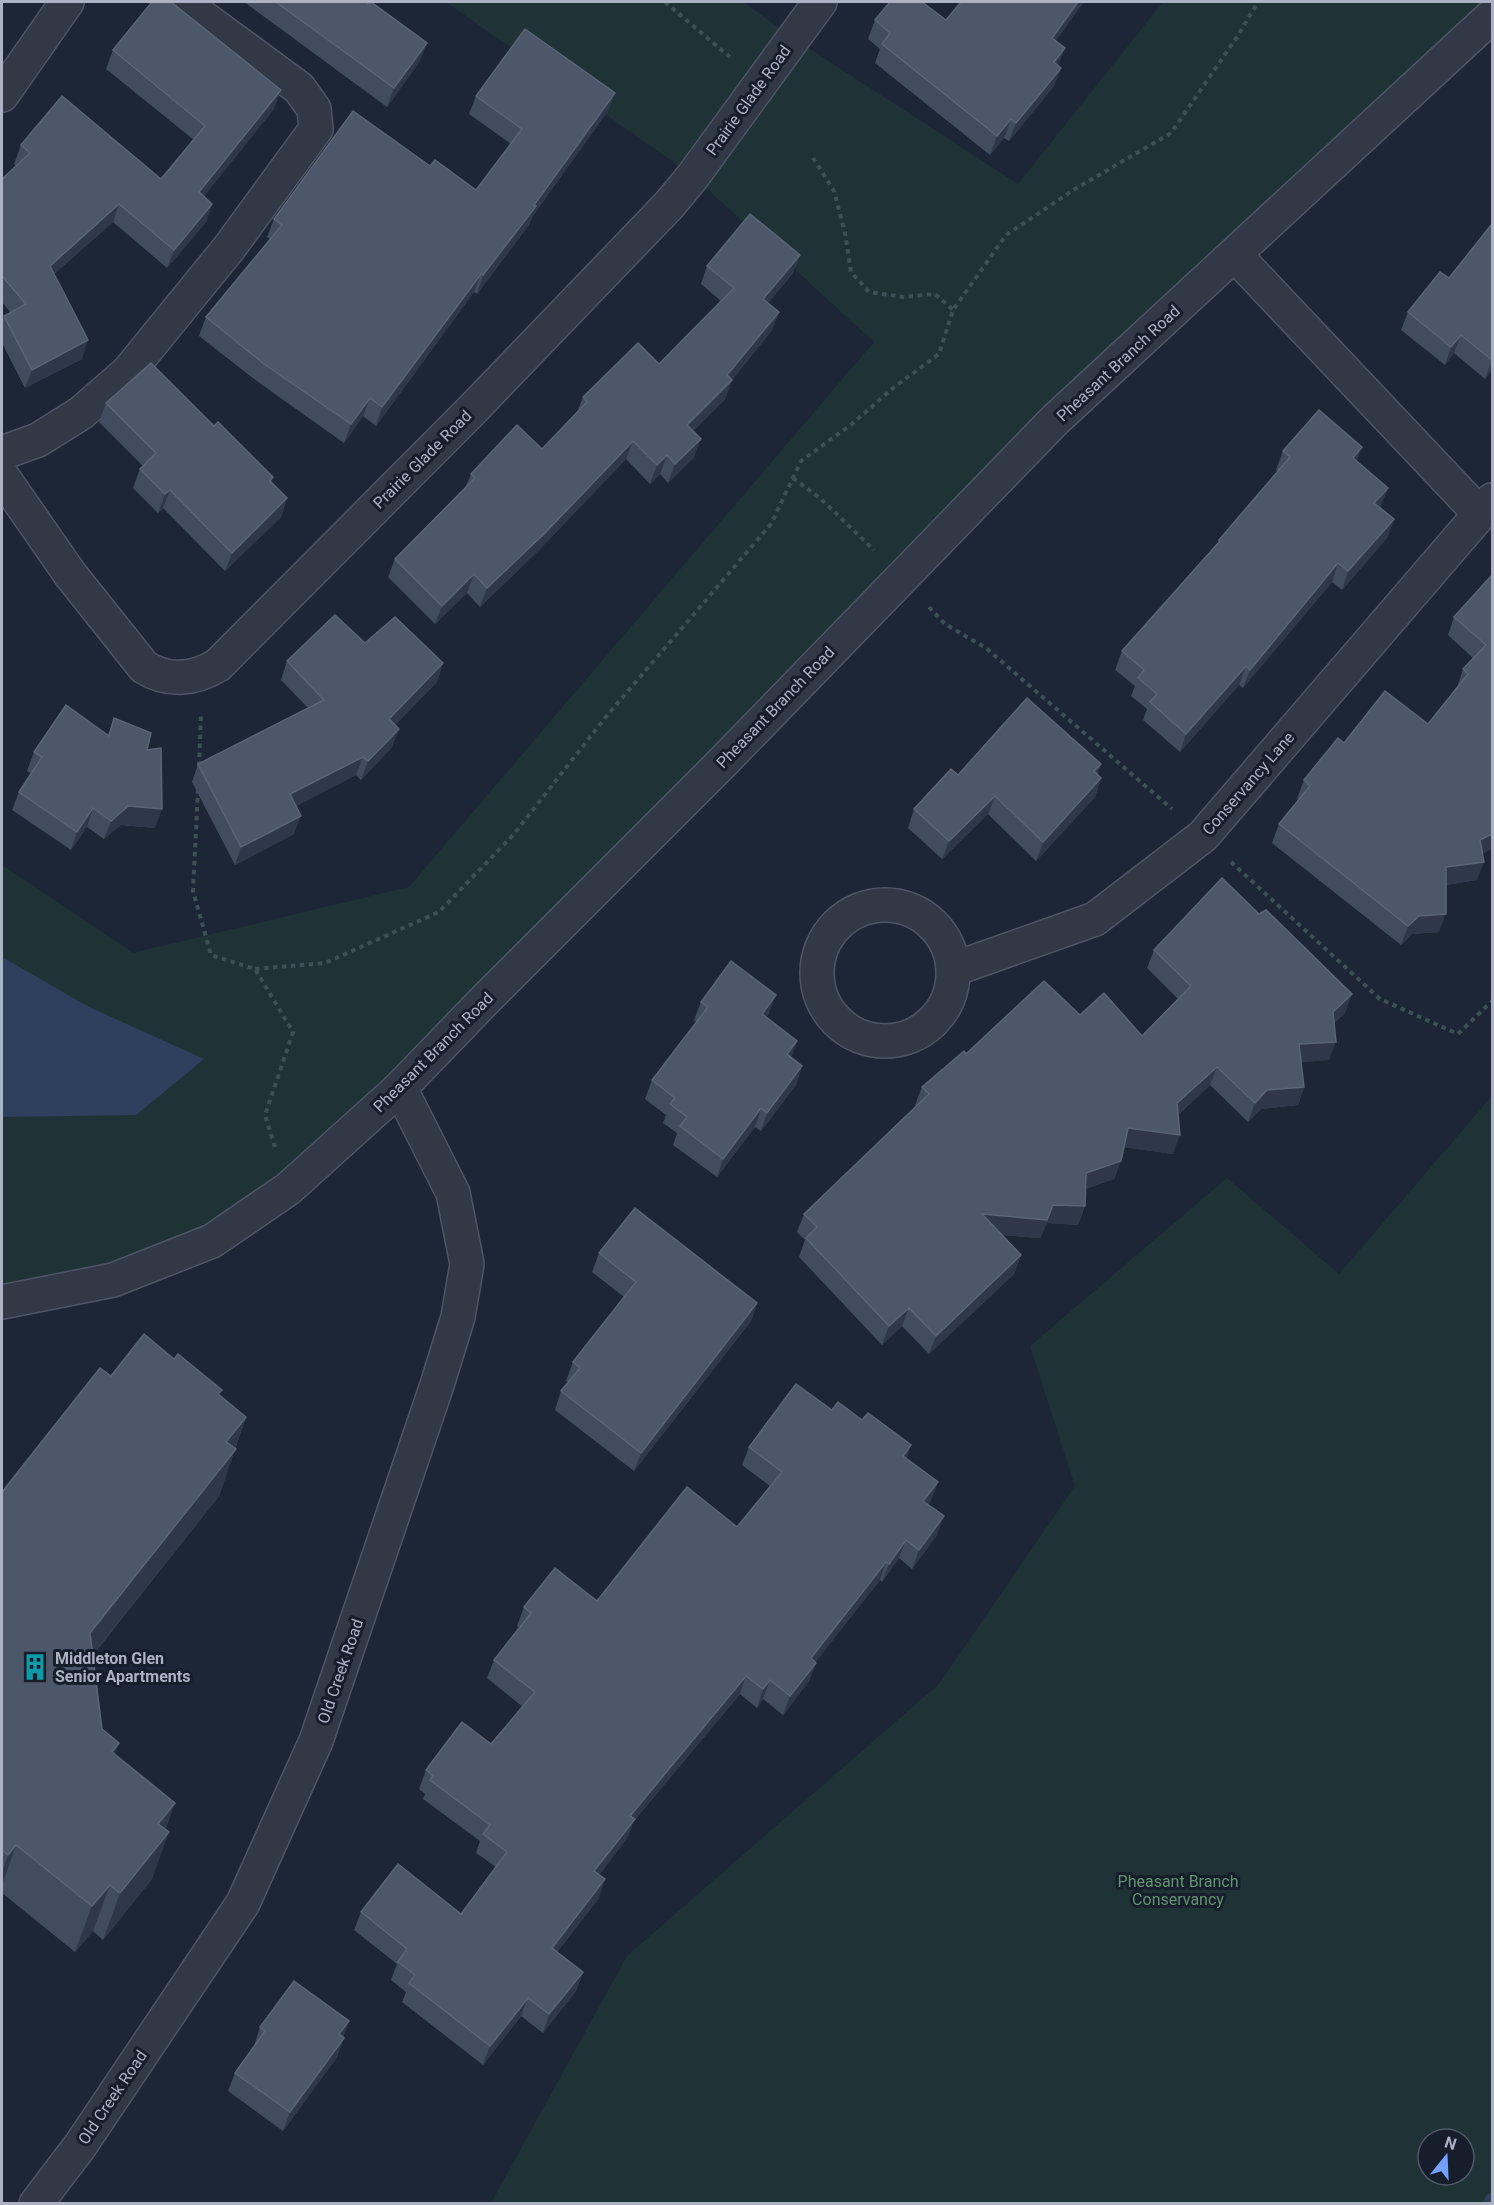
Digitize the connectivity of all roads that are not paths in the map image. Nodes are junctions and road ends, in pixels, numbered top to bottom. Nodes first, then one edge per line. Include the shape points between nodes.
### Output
1 (67, 2) edge
2 (182, 2) edge
3 (820, 2) edge
4 (1492, 16) edge
5 (2, 95) edge
6 (1235, 255) junction
7 (2, 453) edge
8 (2, 476) edge
9 (1486, 507) edge
10 (954, 969) junction
11 (400, 1088) junction
12 (2, 1302) edge
13 (36, 2204) edge

1 - 5 street
2 - 7 street via 299,88 314,109 316,129 228,248 128,372 81,413 38,440
3 - 8 street, Prairie Glade Road via 670,204 472,410 218,665 203,674 190,678 155,674 144,667 70,574
4 - 6 street, Pheasant Branch Road
6 - 9 street, Conservancy Lane
6 - 11 street, Pheasant Branch Road via 1055,420
9 - 10 street, Conservancy Lane via 1203,836 1095,919
10 - 10 street via 949,948 938,930 903,907 881,905 860,909 827,936 816,977 821,998 832,1017 868,1039 889,1042 910,1037 929,1026 943,1010
11 - 12 street, Pheasant Branch Road via 288,1190 212,1241 113,1280
11 - 13 street, Old Creek Road via 453,1192 467,1264 458,1317 437,1385 316,1741 243,1903 80,2146

